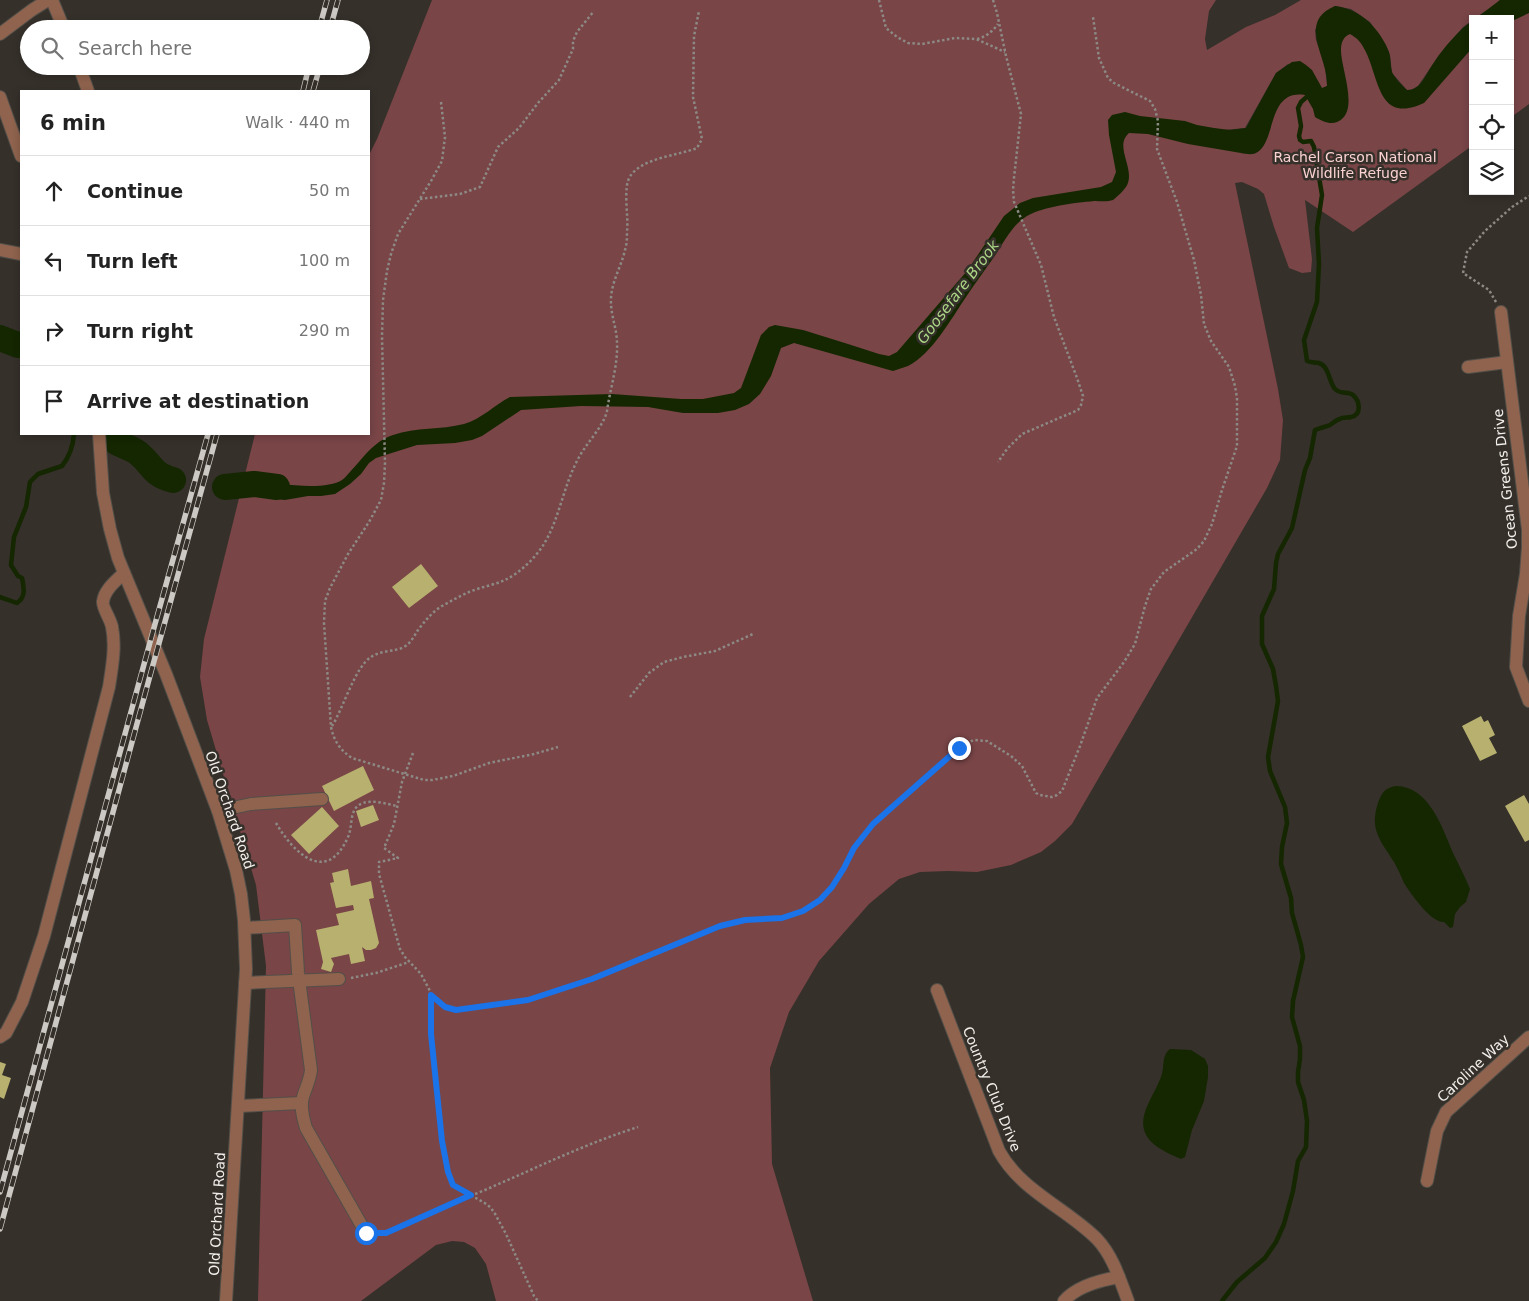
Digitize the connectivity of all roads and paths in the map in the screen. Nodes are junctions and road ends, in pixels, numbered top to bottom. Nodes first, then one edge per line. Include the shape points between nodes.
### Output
1 (48, 0) edge
2 (52, 0) edge
3 (879, 0) edge
4 (993, 0) edge
5 (699, 11) dead end
6 (594, 12) dead end
7 (1092, 17) dead end
8 (60, 20) edge
9 (999, 22) junction
10 (0, 34) edge
11 (976, 39) junction
12 (1005, 52) junction
13 (82, 75) edge
14 (88, 90) edge
15 (0, 97) edge
16 (441, 102) dead end
17 (4, 119) edge
18 (20, 154) edge
19 (1529, 196) edge
20 (420, 199) junction
21 (0, 250) edge
22 (20, 254) edge
23 (1501, 312) joint
24 (1507, 362) junction
25 (1468, 367) dead end
26 (99, 435) edge
27 (998, 462) dead end
28 (124, 573) junction
29 (753, 634) dead end
30 (630, 697) dead end
31 (1529, 701) edge
32 (331, 727) junction
33 (558, 747) dead end
34 (413, 753) dead end
35 (405, 773) junction
36 (322, 799) dead end
37 (397, 806) junction
38 (218, 811) junction
39 (276, 823) dead end
40 (245, 928) junction
41 (409, 962) junction
42 (339, 980) joint
43 (299, 981) junction
44 (245, 983) junction
45 (937, 990) dead end
46 (431, 995) junction
47 (1529, 1036) edge
48 (0, 1037) edge
49 (302, 1103) junction
50 (238, 1106) junction
51 (638, 1127) dead end
52 (1427, 1181) dead end
53 (471, 1195) junction
54 (366, 1233) joint
55 (1119, 1276) junction
56 (226, 1301) edge
57 (538, 1301) edge
58 (1064, 1301) edge
59 (1128, 1301) edge

1 - 10 street
2 - 8 street
3 - 11 path via 886,28 908,43
4 - 9 path
5 - 32 path via 694,36 693,97 702,139 697,148 644,164 628,180 625,250 611,300 618,353 607,411 574,465 554,526 539,551 524,567 506,579 470,592 437,610 402,648 371,657 360,671
6 - 20 path via 577,32 559,80 519,128 498,147 480,187 460,194
7 - 46 path via 1099,58 1108,78 1150,101 1156,109 1159,156 1194,260 1206,330 1236,386 1237,446 1204,541 1164,572 1152,590 1135,644 1097,698 1062,791 1052,797 1036,793 1024,769 1011,756 987,741 974,740 959,748 873,824 854,848 832,887 803,911 782,918 745,920 720,926 592,979 528,1000 456,1010 445,1007
9 - 11 path via 994,30
9 - 12 path
11 - 12 path
12 - 27 path via 1021,117 1014,202 1041,265 1054,317 1083,396 1078,410 1022,434
13 - 14 street
15 - 17 street
16 - 20 path via 444,153
17 - 18 street
19 - 23 path via 1485,231 1467,252 1463,273 1490,290
20 - 32 path via 398,234 387,271 383,309 385,423 381,500 344,562 326,601 324,623
21 - 22 street
23 - 24 street, Ocean Greens Drive
24 - 25 street
24 - 31 street, Ocean Greens Drive via 1528,547 1516,667
26 - 28 street, Old Orchard Road via 103,493
28 - 38 street, Old Orchard Road
28 - 48 street via 104,595 103,606 112,628 114,654 109,687 52,906 22,1002 6,1033
29 - 30 path via 715,651 664,662 649,673
32 - 35 path via 337,744 352,758
33 - 35 path via 494,762 446,778 424,780
34 - 35 path
35 - 37 path
36 - 38 street via 252,804
37 - 39 path via 366,802 354,809 348,837 340,850 334,858 320,863 290,843
37 - 41 path via 393,829 384,848 398,858 378,862 378,869 400,949
38 - 40 street, Old Orchard Road via 236,870
40 - 43 street via 295,925
40 - 44 street, Old Orchard Road
41 - 42 path
41 - 46 path
42 - 43 street
43 - 44 street
43 - 49 street via 311,1070
44 - 50 street, Old Orchard Road
45 - 55 street, Country Club Drive via 1004,1161 1018,1178 1097,1240
46 - 53 path via 431,1034 445,1161 453,1185
47 - 52 street, Caroline Way via 1446,1112 1437,1131
49 - 50 street
49 - 54 street via 306,1128
50 - 56 street, Old Orchard Road
51 - 53 path via 588,1144
53 - 54 path via 386,1233
53 - 57 path via 494,1212
55 - 58 street via 1101,1280
55 - 59 street, Country Club Drive

